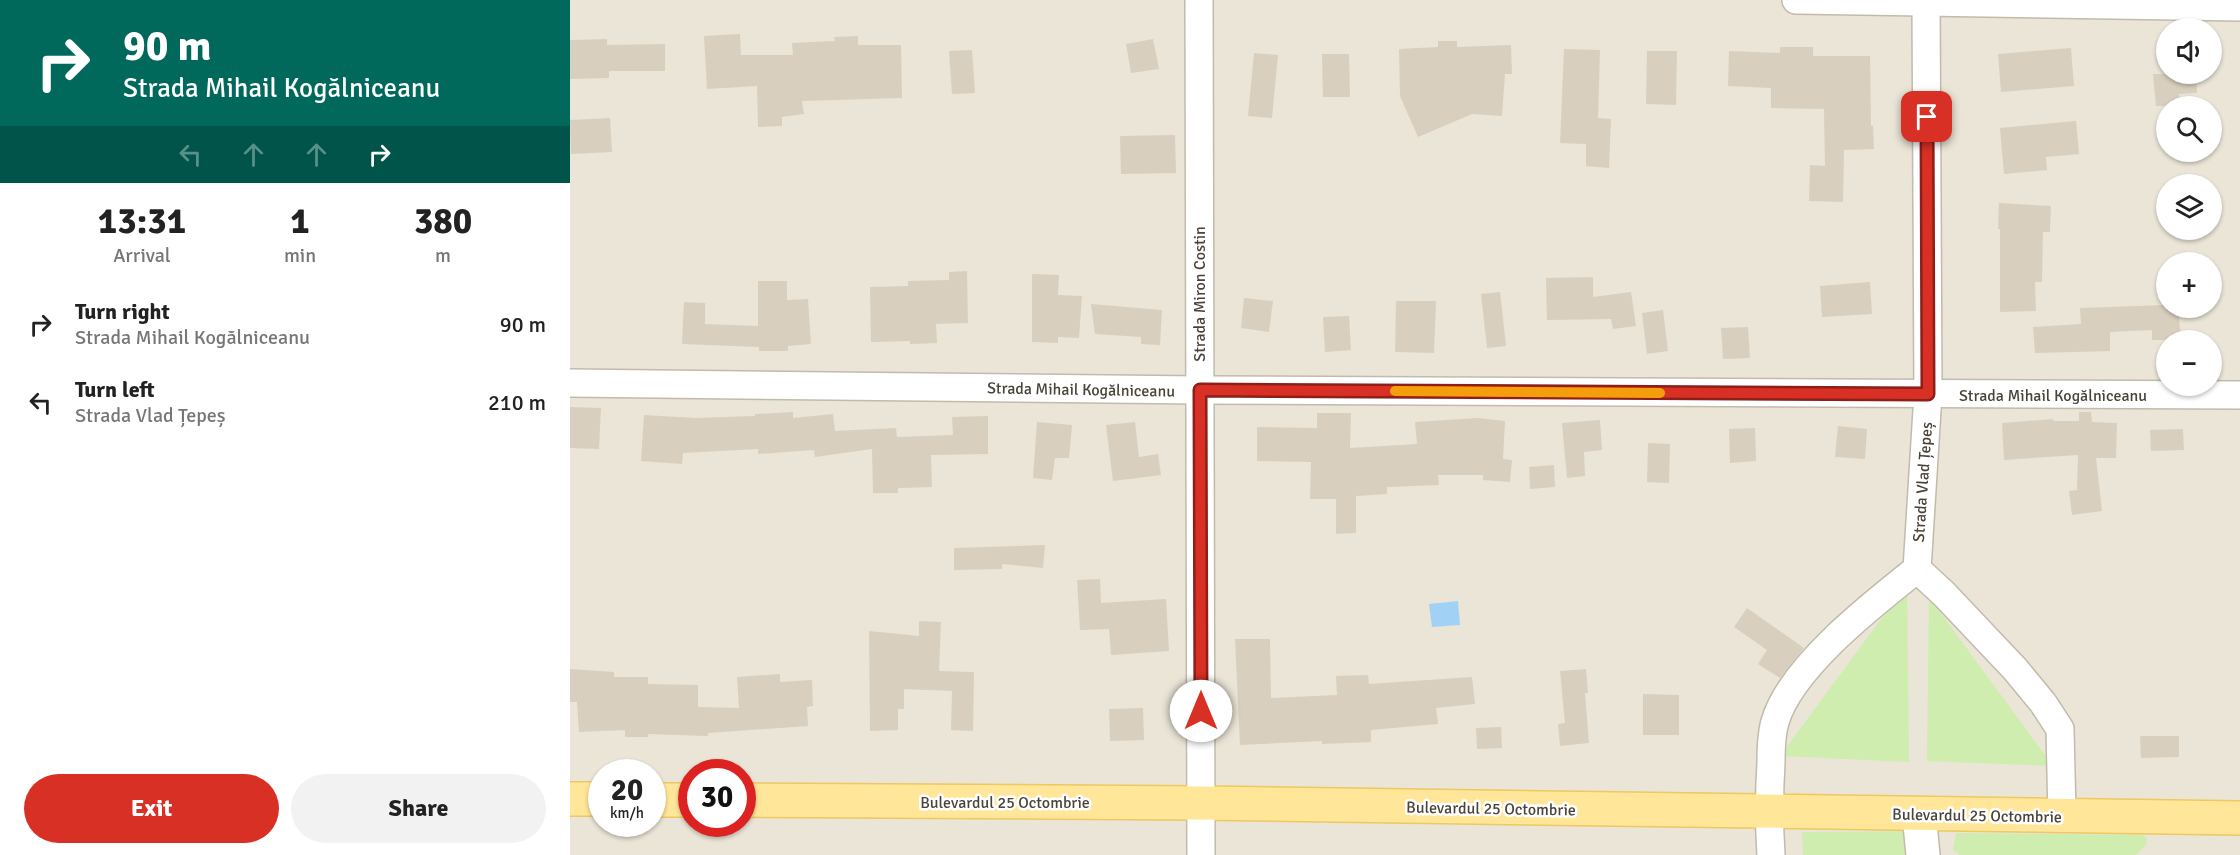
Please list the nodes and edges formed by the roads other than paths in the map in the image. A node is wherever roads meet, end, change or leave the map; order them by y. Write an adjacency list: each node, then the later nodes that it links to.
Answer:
1 (1199, 0): 6 (street, Strada Miron Costin)
2 (1796, 0): 3 (street)
3 (1926, 1): 4 (street); 7 (street, Strada Vlad Țepeș)
4 (2240, 7)
5 (570, 383): 6 (street, Strada Mihail Kogălniceanu)
6 (1200, 390): 7 (street, Strada Mihail Kogălniceanu); 13 (street, Strada Miron Costin)
7 (1928, 394): 8 (street, Strada Mihail Kogălniceanu); 9 (street, Strada Vlad Țepeș)
8 (2240, 395)
9 (1917, 569): 14 (street); 16 (street)
10 (570, 799): 11 (main road)
11 (588, 799)
12 (756, 800): 13 (main road, Bulevardul 25 Octombrie)
13 (1202, 803): 14 (main road, Bulevardul 25 Octombrie); 18 (street, Strada Miron Costin)
14 (1768, 813): 15 (main road, Bulevardul 25 Octombrie); 19 (street)
15 (1919, 814): 16 (main road, Bulevardul 25 Octombrie); 20 (street)
16 (2062, 816): 17 (main road, Bulevardul 25 Octombrie)
17 (2240, 818)
18 (1201, 855)
19 (1771, 855)
20 (1923, 855)

